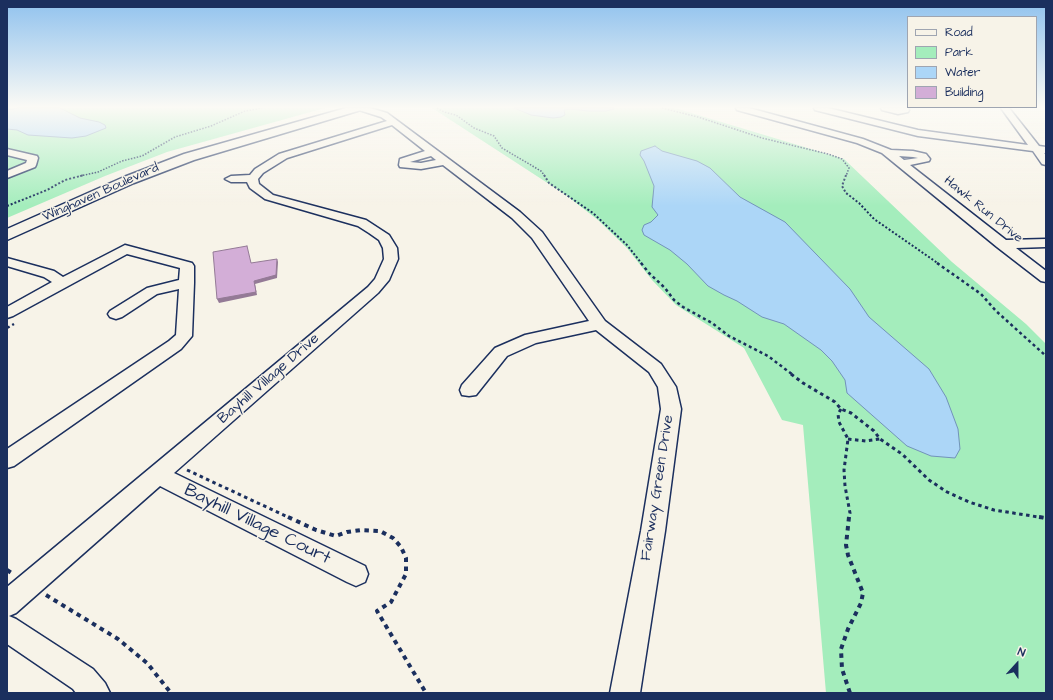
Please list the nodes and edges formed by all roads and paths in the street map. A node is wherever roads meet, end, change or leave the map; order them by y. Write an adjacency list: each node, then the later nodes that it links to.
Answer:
1 (168, 141): 20 (path)
2 (221, 141): 21 (main road, Winghaven Boulevard)
3 (244, 141): 22 (main road, Winghaven Boulevard)
4 (321, 141): 18 (street)
5 (418, 141): 32 (street, Fairway Green Drive)
6 (497, 141): 35 (path)
7 (773, 141): 33 (path)
8 (859, 141): 14 (street, Hawk Run Drive)
9 (976, 141): 11 (street)
10 (1030, 141): 11 (street)
11 (1035, 148): 12 (street); 16 (street)
12 (1046, 150)
13 (7, 152): 17 (street)
14 (890, 153): 15 (street, Hawk Run Drive); 15 (street, Hawk Run Drive)
15 (903, 162): 24 (street, Hawk Run Drive)
16 (1046, 162)
17 (7, 175)
18 (253, 178): 19 (street); 39 (street, Bayhill Village Drive)
19 (231, 179)
20 (7, 206)
21 (7, 224)
22 (7, 235)
23 (1046, 243): 24 (street)
24 (1002, 244): 27 (street, Hawk Run Drive)
25 (7, 262): 28 (street)
26 (7, 274): 28 (street)
27 (1046, 278)
28 (62, 282): 29 (street); 30 (street)
29 (187, 283): 31 (street); 38 (street)
30 (7, 313)
31 (116, 314)
32 (599, 324): 34 (street); 48 (street, Fairway Green Drive)
33 (1046, 356)
34 (469, 390)
35 (841, 409): 36 (path); 37 (path)
36 (848, 439): 37 (path); 49 (path)
37 (880, 439): 40 (path)
38 (7, 460)
39 (157, 475): 42 (street, Bayhill Village Court); 43 (street, Bayhill Village Drive)
40 (1046, 518)
41 (7, 570): 43 (path)
42 (356, 574)
43 (29, 585): 44 (street, Bayhill Village Drive); 47 (path)
44 (7, 604)
45 (7, 628): 46 (street)
46 (95, 693)
47 (171, 693)
48 (625, 693)
49 (850, 693)

